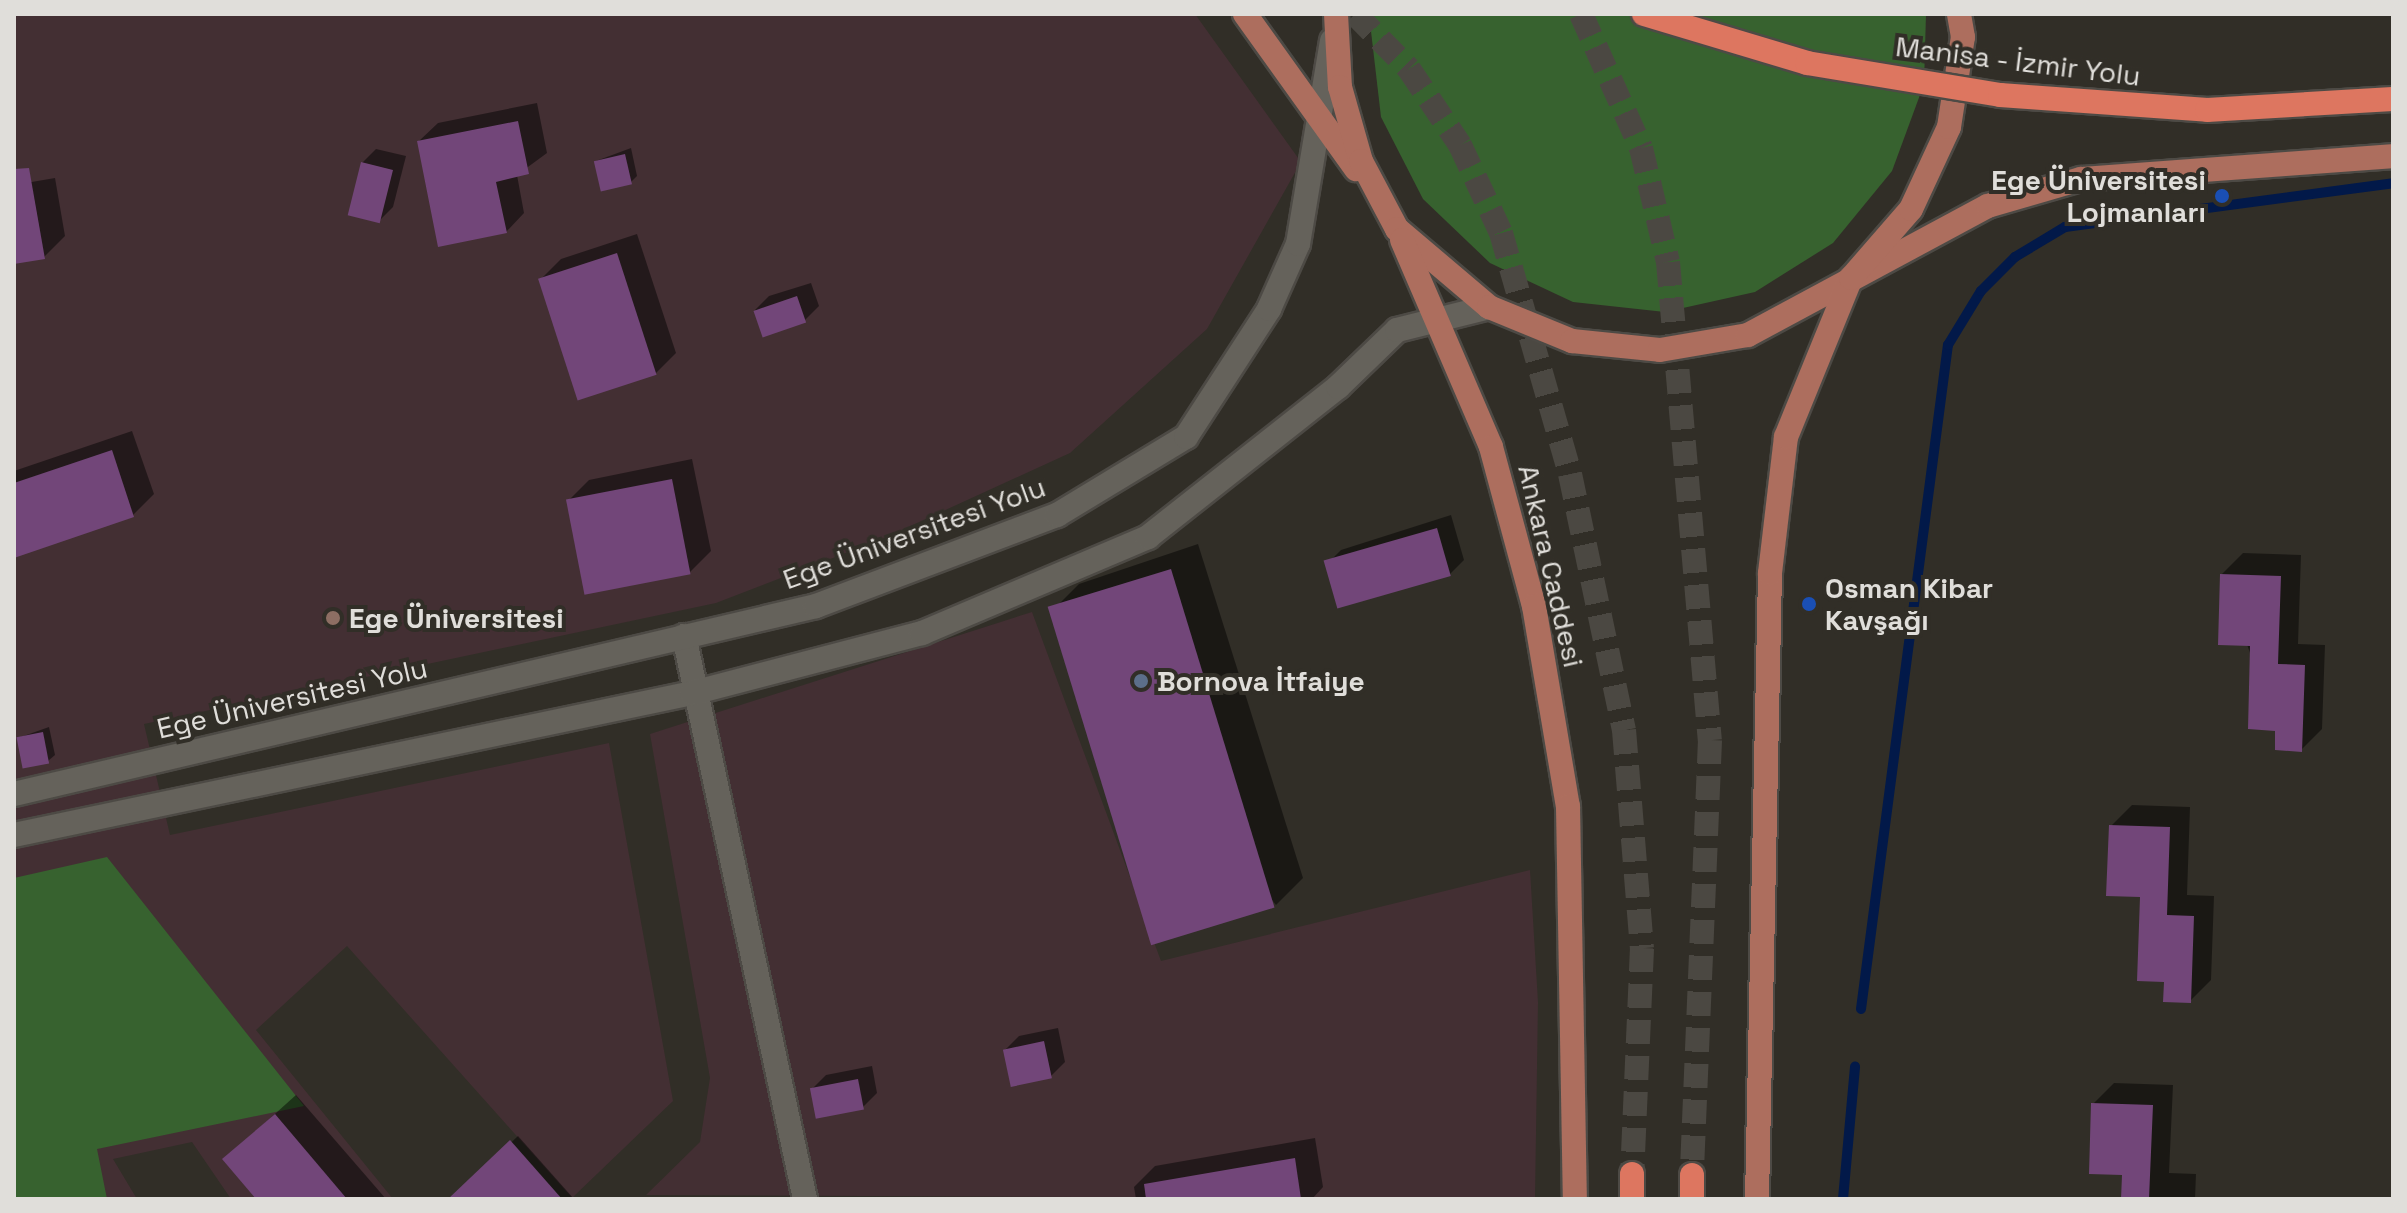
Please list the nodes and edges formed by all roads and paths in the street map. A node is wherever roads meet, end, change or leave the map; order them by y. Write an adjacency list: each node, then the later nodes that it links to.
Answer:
1 (1245, 14): 6 (main road, Ankara Caddesi)
2 (1336, 14): 6 (street, Ege Üniversitesi Yolu); 8 (main road)
3 (1644, 14): 5 (highway, Manisa - İzmir Yolu, bridge)
4 (1959, 14): 9 (main road)
5 (2393, 99)
6 (1321, 117): 8 (main road, Ankara Caddesi); 12 (street, Ege Üniversitesi Yolu)
7 (2393, 156): 9 (main road)
8 (1397, 229): 10 (main road); 11 (main road, Ankara Caddesi)
9 (1851, 278): 10 (main road); 20 (main road)
10 (1489, 307): 11 (street)
11 (1437, 320): 13 (street); 18 (main road, Ankara Caddesi)
12 (684, 636): 13 (street); 14 (street, Ege Üniversitesi Yolu)
13 (692, 693): 15 (street); 17 (street)
14 (14, 794)
15 (14, 835)
16 (1632, 1174): 19 (highway)
17 (805, 1199)
18 (1575, 1199)
19 (1632, 1199)
20 (1757, 1199)

